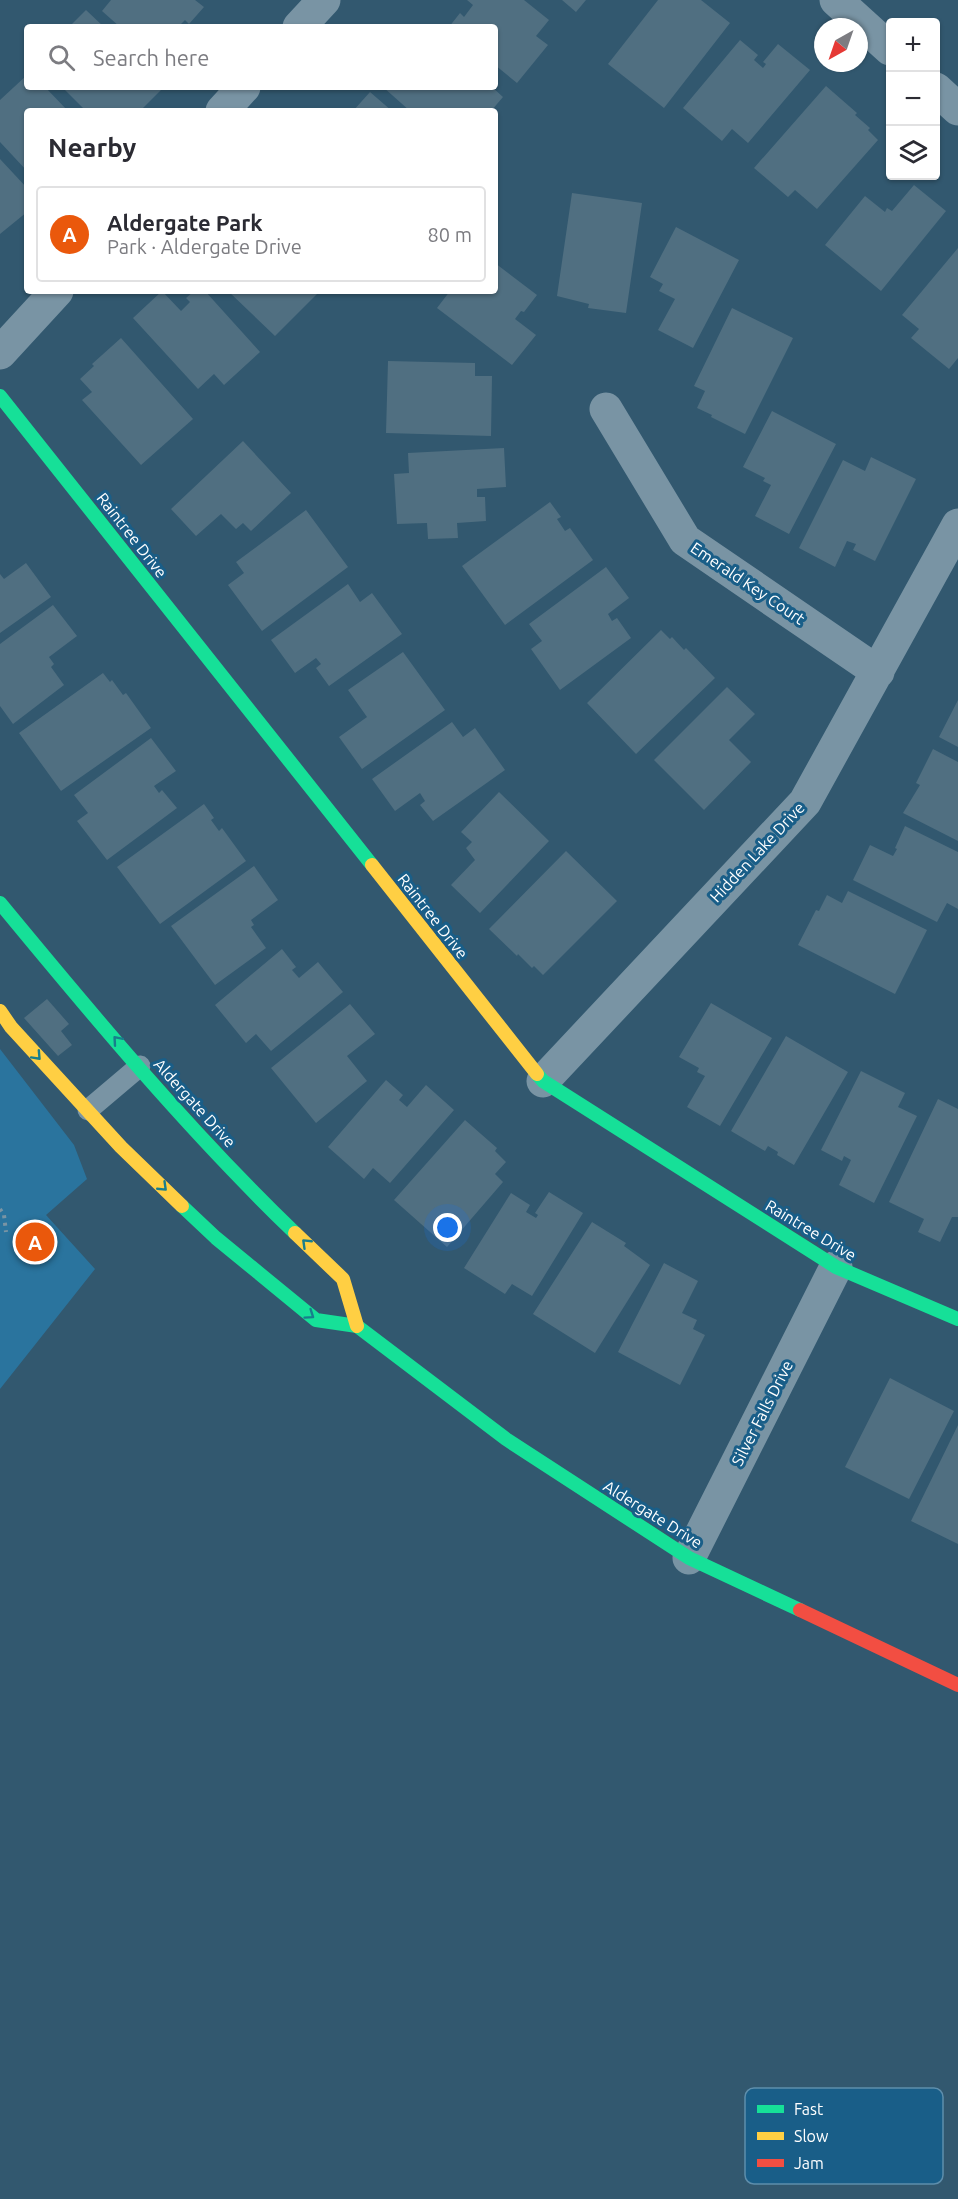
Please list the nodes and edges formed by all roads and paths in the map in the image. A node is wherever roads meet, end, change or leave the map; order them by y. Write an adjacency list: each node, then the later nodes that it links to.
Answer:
1 (324, 0): 3 (street)
2 (836, 0): 4 (street)
3 (302, 24)
4 (886, 45)
5 (241, 90): 7 (street)
6 (940, 93): 8 (street)
7 (225, 108)
8 (958, 109)
9 (54, 294): 10 (street)
10 (0, 353)
11 (0, 396): 18 (street, Raintree Drive)
12 (606, 409): 14 (street, Emerald Key Court)
13 (958, 525): 14 (street, Hidden Lake Drive)
14 (878, 672): 18 (street, Hidden Lake Drive)
15 (0, 903): 17 (street, Aldergate Drive, one-way to 15)
16 (0, 1011): 19 (street, Aldergate Drive, one-way to 19)
17 (140, 1066): 19 (lane); 24 (street, Aldergate Drive, one-way to 17)
18 (543, 1080): 22 (street, Raintree Drive)
19 (88, 1110): 24 (street, Aldergate Drive, one-way to 24)
20 (0, 1209): 21 (path)
21 (6, 1232)
22 (836, 1267): 23 (street, Raintree Drive); 25 (street, Silver Falls Drive)
23 (958, 1319)
24 (357, 1326): 25 (street, Aldergate Drive)
25 (689, 1558): 26 (street, Aldergate Drive)
26 (958, 1685)

